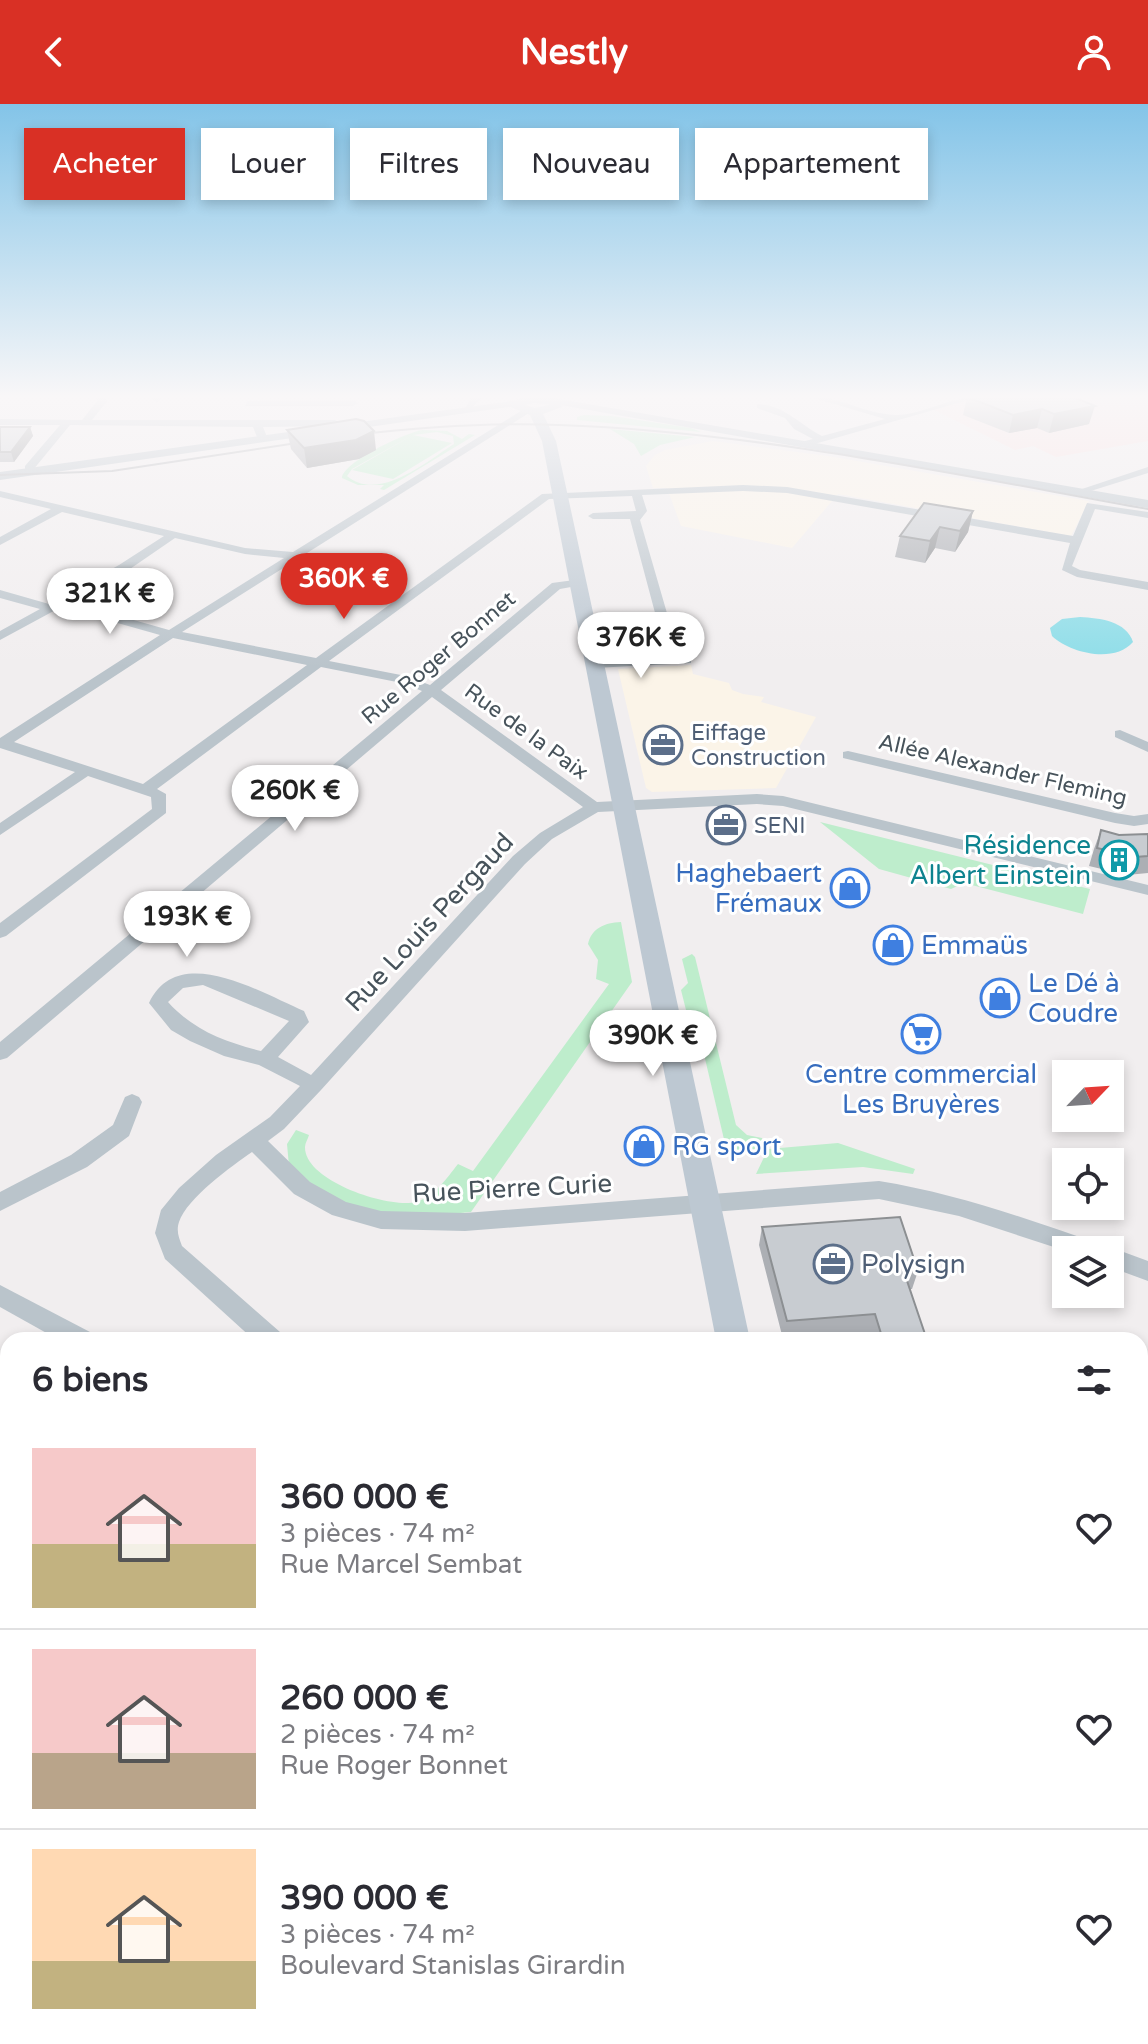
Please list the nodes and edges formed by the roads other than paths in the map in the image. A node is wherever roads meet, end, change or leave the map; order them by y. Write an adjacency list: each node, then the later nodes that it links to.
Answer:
1 (407, 486): 17 (street)
2 (558, 486): 8 (main road)
3 (1041, 486): 6 (street)
4 (1099, 486): 6 (street)
5 (639, 492): 8 (street); 11 (street); 15 (street)
6 (1078, 492): 9 (street)
7 (0, 494): 10 (street)
8 (560, 495): 18 (main road); 26 (street)
9 (1148, 504)
10 (63, 507): 14 (street); 16 (street)
11 (639, 515): 13 (street); 22 (street)
12 (1148, 515): 15 (street)
13 (593, 516)
14 (174, 534): 17 (street); 21 (street)
15 (1075, 540): 19 (street)
16 (0, 542)
17 (295, 556): 23 (street)
18 (578, 582): 22 (main road); 28 (street, Rue Roger Bonnet)
19 (1148, 586)
20 (0, 594): 21 (street, Rue de la Paix)
21 (55, 606): 23 (street, Rue de la Paix); 24 (street)
22 (587, 631): 27 (main road)
23 (171, 634): 26 (street, Rue de la Paix); 30 (street)
24 (0, 636)
25 (686, 660): 27 (street)
26 (318, 663): 28 (street, Rue de la Paix); 34 (street)
27 (594, 664): 35 (main road)
28 (433, 691): 36 (street, Rue de la Paix); 41 (street, Rue Roger Bonnet)
29 (1120, 734): 31 (street)
30 (1, 743): 33 (street)
31 (1148, 748)
32 (848, 755): 37 (street, Allée Alexander Fleming)
33 (87, 770): 34 (street); 38 (street)
34 (145, 790): 40 (street)
35 (624, 806): 36 (street, Rue de la Paix); 39 (street, Rue de la Paix); 47 (main road)
36 (594, 807): 43 (street, Rue Louis Pergaud)
37 (1148, 819)
38 (0, 830)
39 (1148, 890)
40 (0, 932)
41 (0, 1053)
42 (265, 1059): 42 (street); 43 (street)
43 (314, 1085): 45 (street, Rue Louis Pergaud)
44 (132, 1102): 46 (street)
45 (254, 1140): 47 (street, Rue Pierre Curie); 53 (street, Rue Louis Pergaud)
46 (0, 1202)
47 (705, 1202): 48 (street, Rue Pierre Curie); 54 (main road)
48 (1052, 1237)
49 (1124, 1262): 50 (street)
50 (1148, 1271)
51 (0, 1295): 52 (street)
52 (67, 1332)
53 (262, 1332)
54 (731, 1332)

